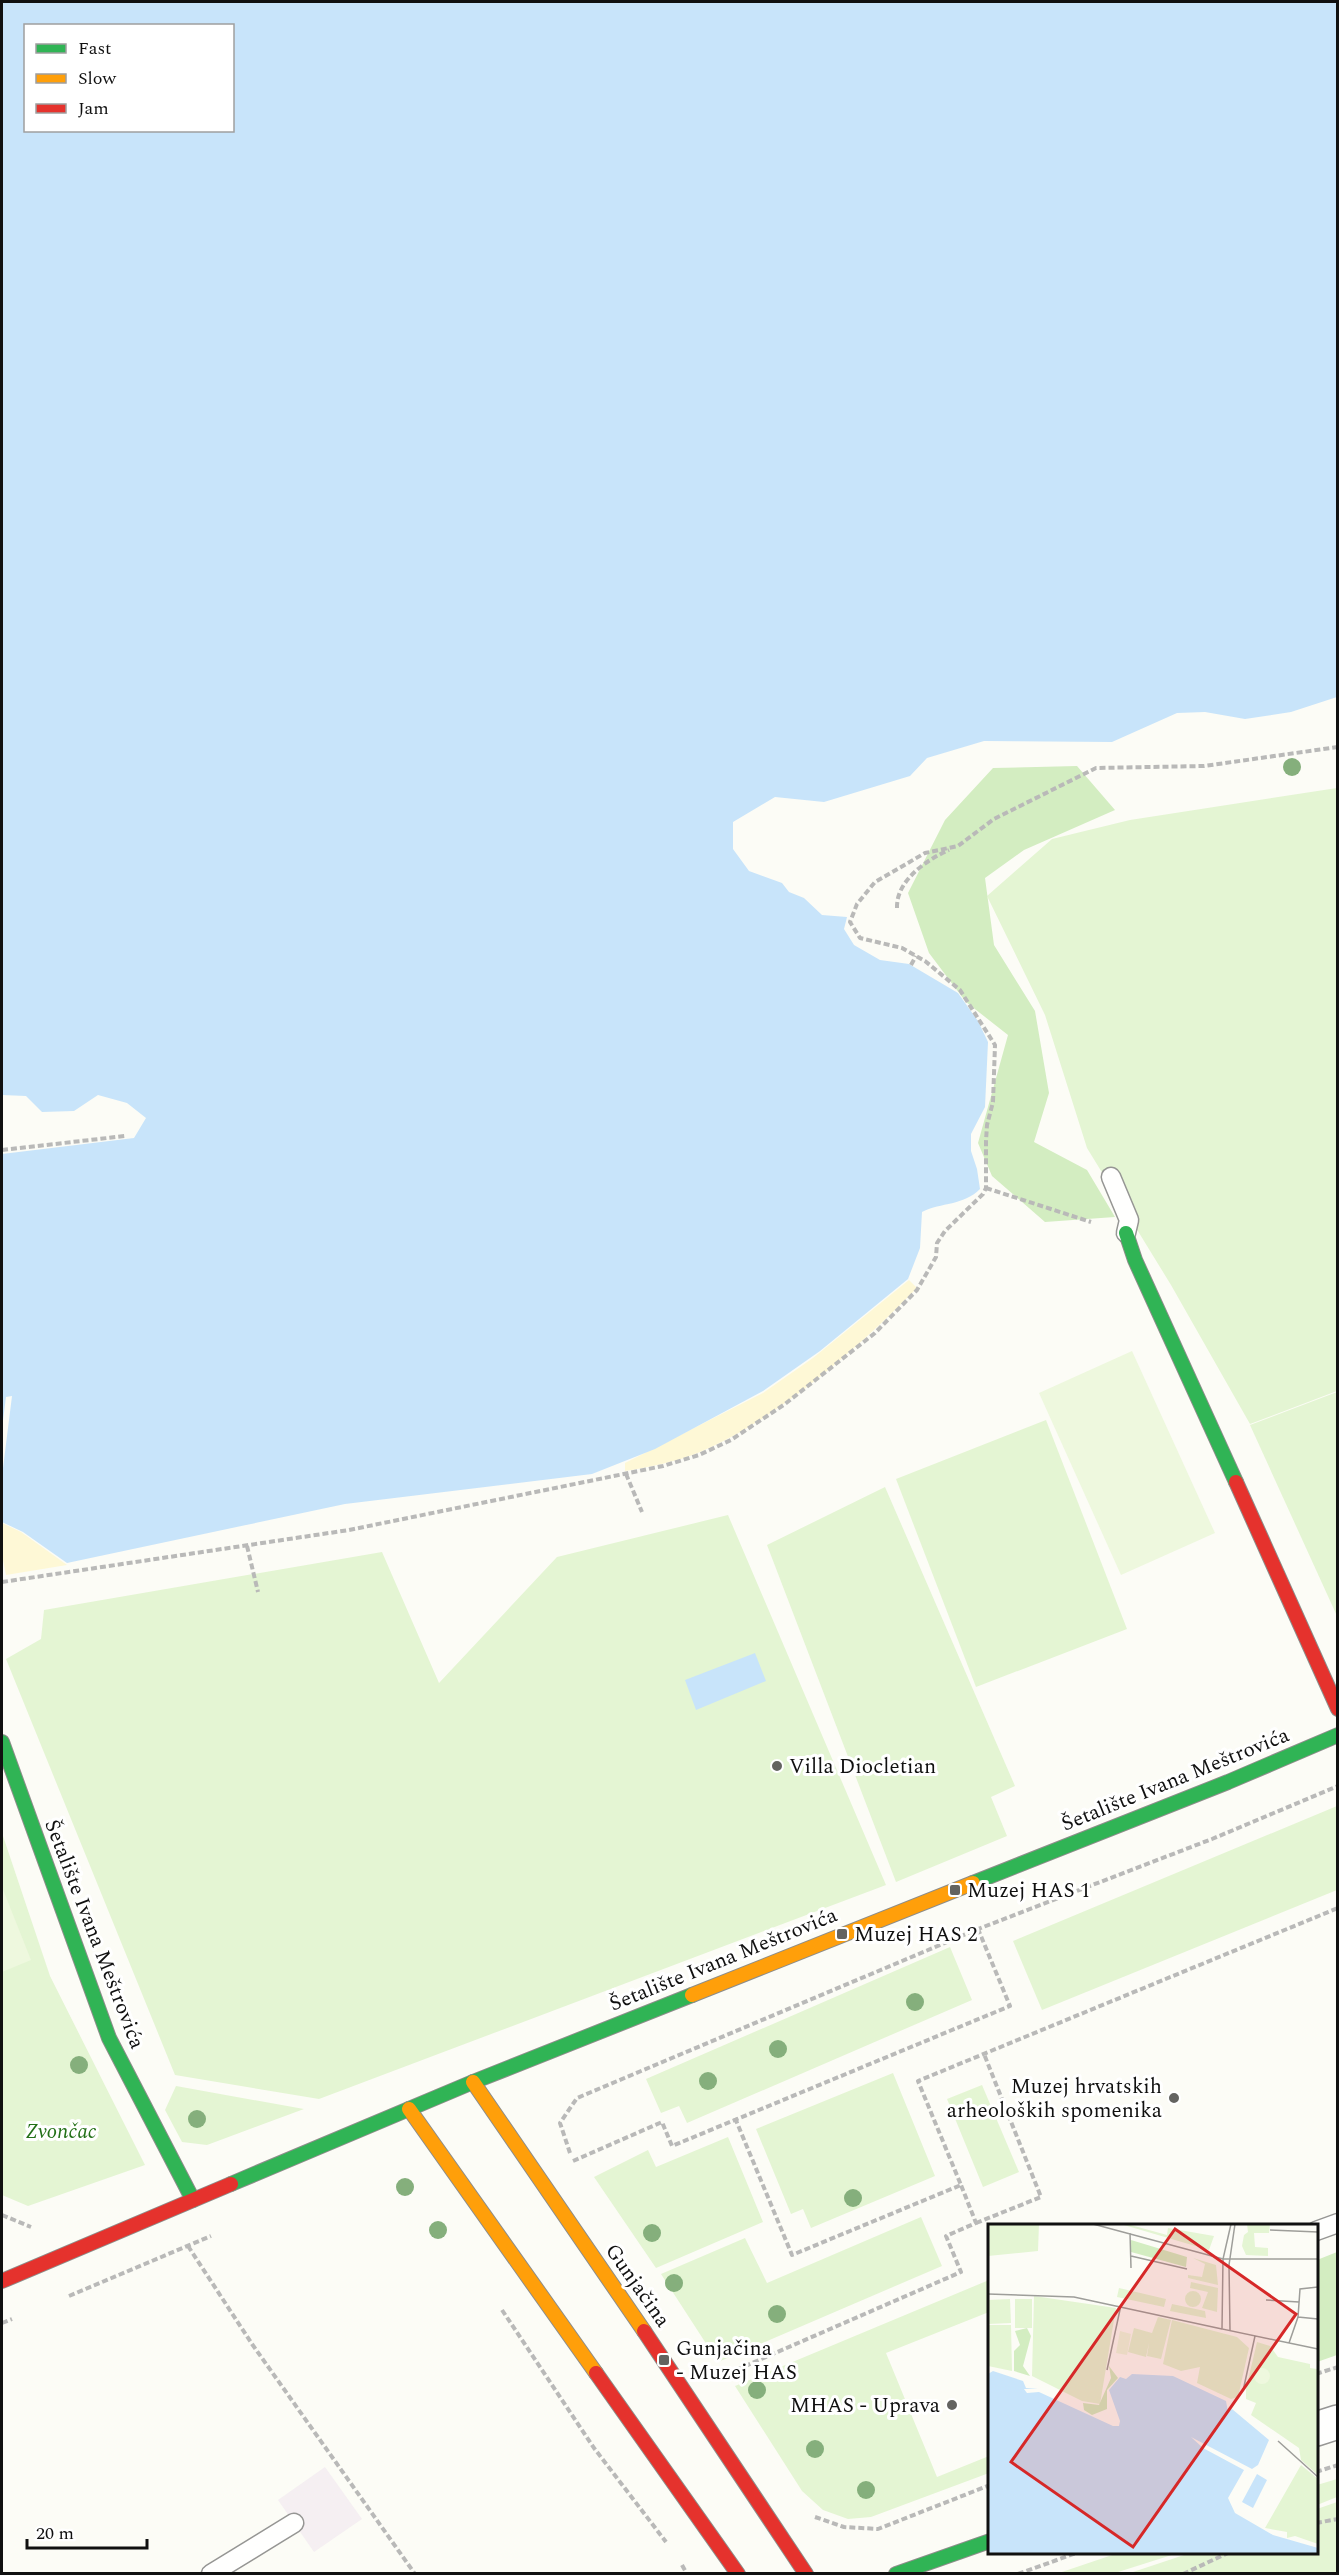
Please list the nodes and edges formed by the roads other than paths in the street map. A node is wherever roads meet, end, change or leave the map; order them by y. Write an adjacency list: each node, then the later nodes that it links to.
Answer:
1 (1111, 1177): 2 (lane)
2 (1126, 1233): 3 (street)
3 (1338, 1708)
4 (1338, 1735): 6 (street, Šetalište Ivana Meštrovića)
5 (2, 1742): 8 (street, Šetalište Ivana Meštrovića)
6 (473, 2082): 7 (street, Šetalište Ivana Meštrovića); 18 (street, Gunjačina)
7 (409, 2109): 8 (street, Šetalište Ivana Meštrovića); 17 (street)
8 (193, 2200): 11 (street, Šetalište Ivana Meštrovića)
9 (1338, 2223): 10 (lane)
10 (1318, 2231)
11 (2, 2281)
12 (1338, 2422): 13 (street)
13 (1318, 2429)
14 (294, 2523): 16 (lane)
15 (988, 2542): 19 (street)
16 (211, 2574)
17 (738, 2574)
18 (806, 2574)
19 (896, 2574)

